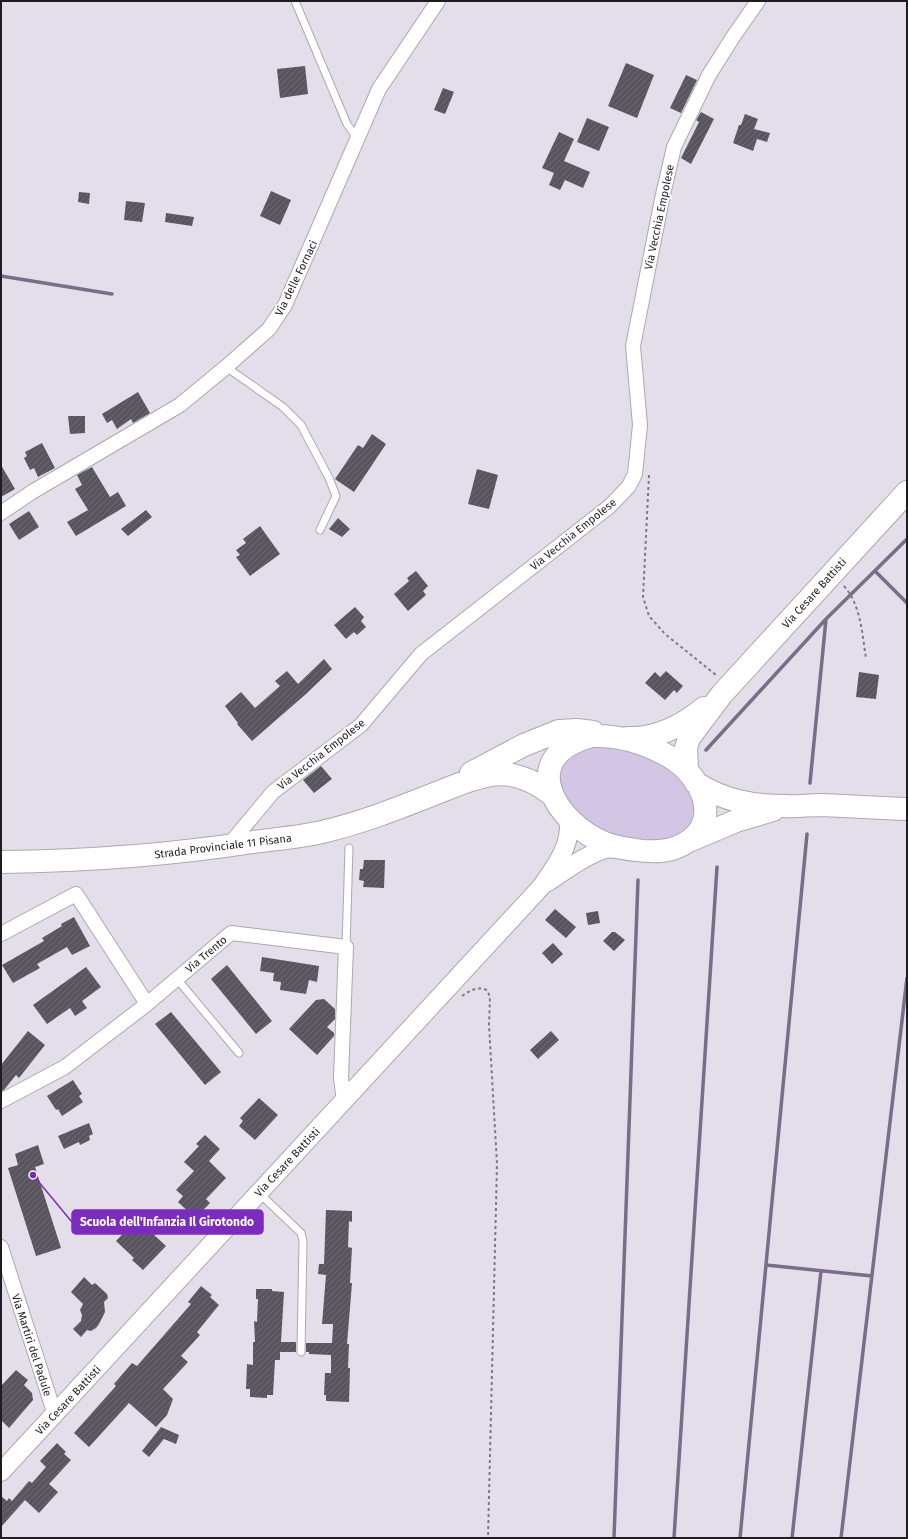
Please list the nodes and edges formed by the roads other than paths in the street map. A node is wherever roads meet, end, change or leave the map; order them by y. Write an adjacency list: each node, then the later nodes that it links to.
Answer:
1 (295, 1): 4 (lane)
2 (438, 1): 4 (street, Via delle Fornaci)
3 (758, 2): 18 (street, Via Vecchia Empolese)
4 (357, 138): 5 (street, Via delle Fornaci)
5 (226, 367): 7 (street, Via delle Fornaci); 8 (lane)
6 (907, 492): 9 (main road, Via Cesare Battisti)
7 (1, 513)
8 (320, 530)
9 (726, 690): 10 (main road, Via Cesare Battisti); 11 (main road, Via Cesare Battisti)
10 (618, 737): 11 (main road, Via Cesare Battisti); 12 (main road, Strada Provinciale 11 Pisana); 13 (main road, Via Cesare Battisti)
11 (691, 777): 14 (main road); 17 (main road, Via Cesare Battisti)
12 (437, 792): 13 (main road, Strada Provinciale 11 Pisana); 18 (main road, Strada Provinciale 11 Pisana)
13 (551, 794): 16 (main road, Via Cesare Battisti)
14 (786, 806): 15 (main road); 17 (main road)
15 (907, 809)
16 (565, 815): 20 (main road, Via Cesare Battisti); 22 (street, Via Cesare Battisti)
17 (690, 840): 20 (main road, Via Cesare Battisti)
18 (228, 846): 21 (main road, Strada Provinciale 11 Pisana)
19 (349, 848): 24 (lane)
20 (631, 849): 22 (street, Via Cesare Battisti)
21 (1, 862)
22 (540, 887): 28 (street, Via Cesare Battisti)
23 (1, 934): 26 (street)
24 (346, 947): 25 (street, Via Trento); 28 (street)
25 (177, 979): 26 (street, Via Trento); 27 (lane)
26 (147, 1004): 29 (street, Via Trento)
27 (239, 1052)
28 (344, 1100): 30 (street, Via Cesare Battisti)
29 (1, 1101)
30 (259, 1192): 33 (lane); 34 (street, Via Cesare Battisti)
31 (1, 1247): 32 (street, Via Martiri del Padule)
32 (5, 1278): 34 (street, Via Martiri del Padule)
33 (301, 1352)
34 (55, 1415): 35 (street, Via Cesare Battisti)
35 (1, 1472)

